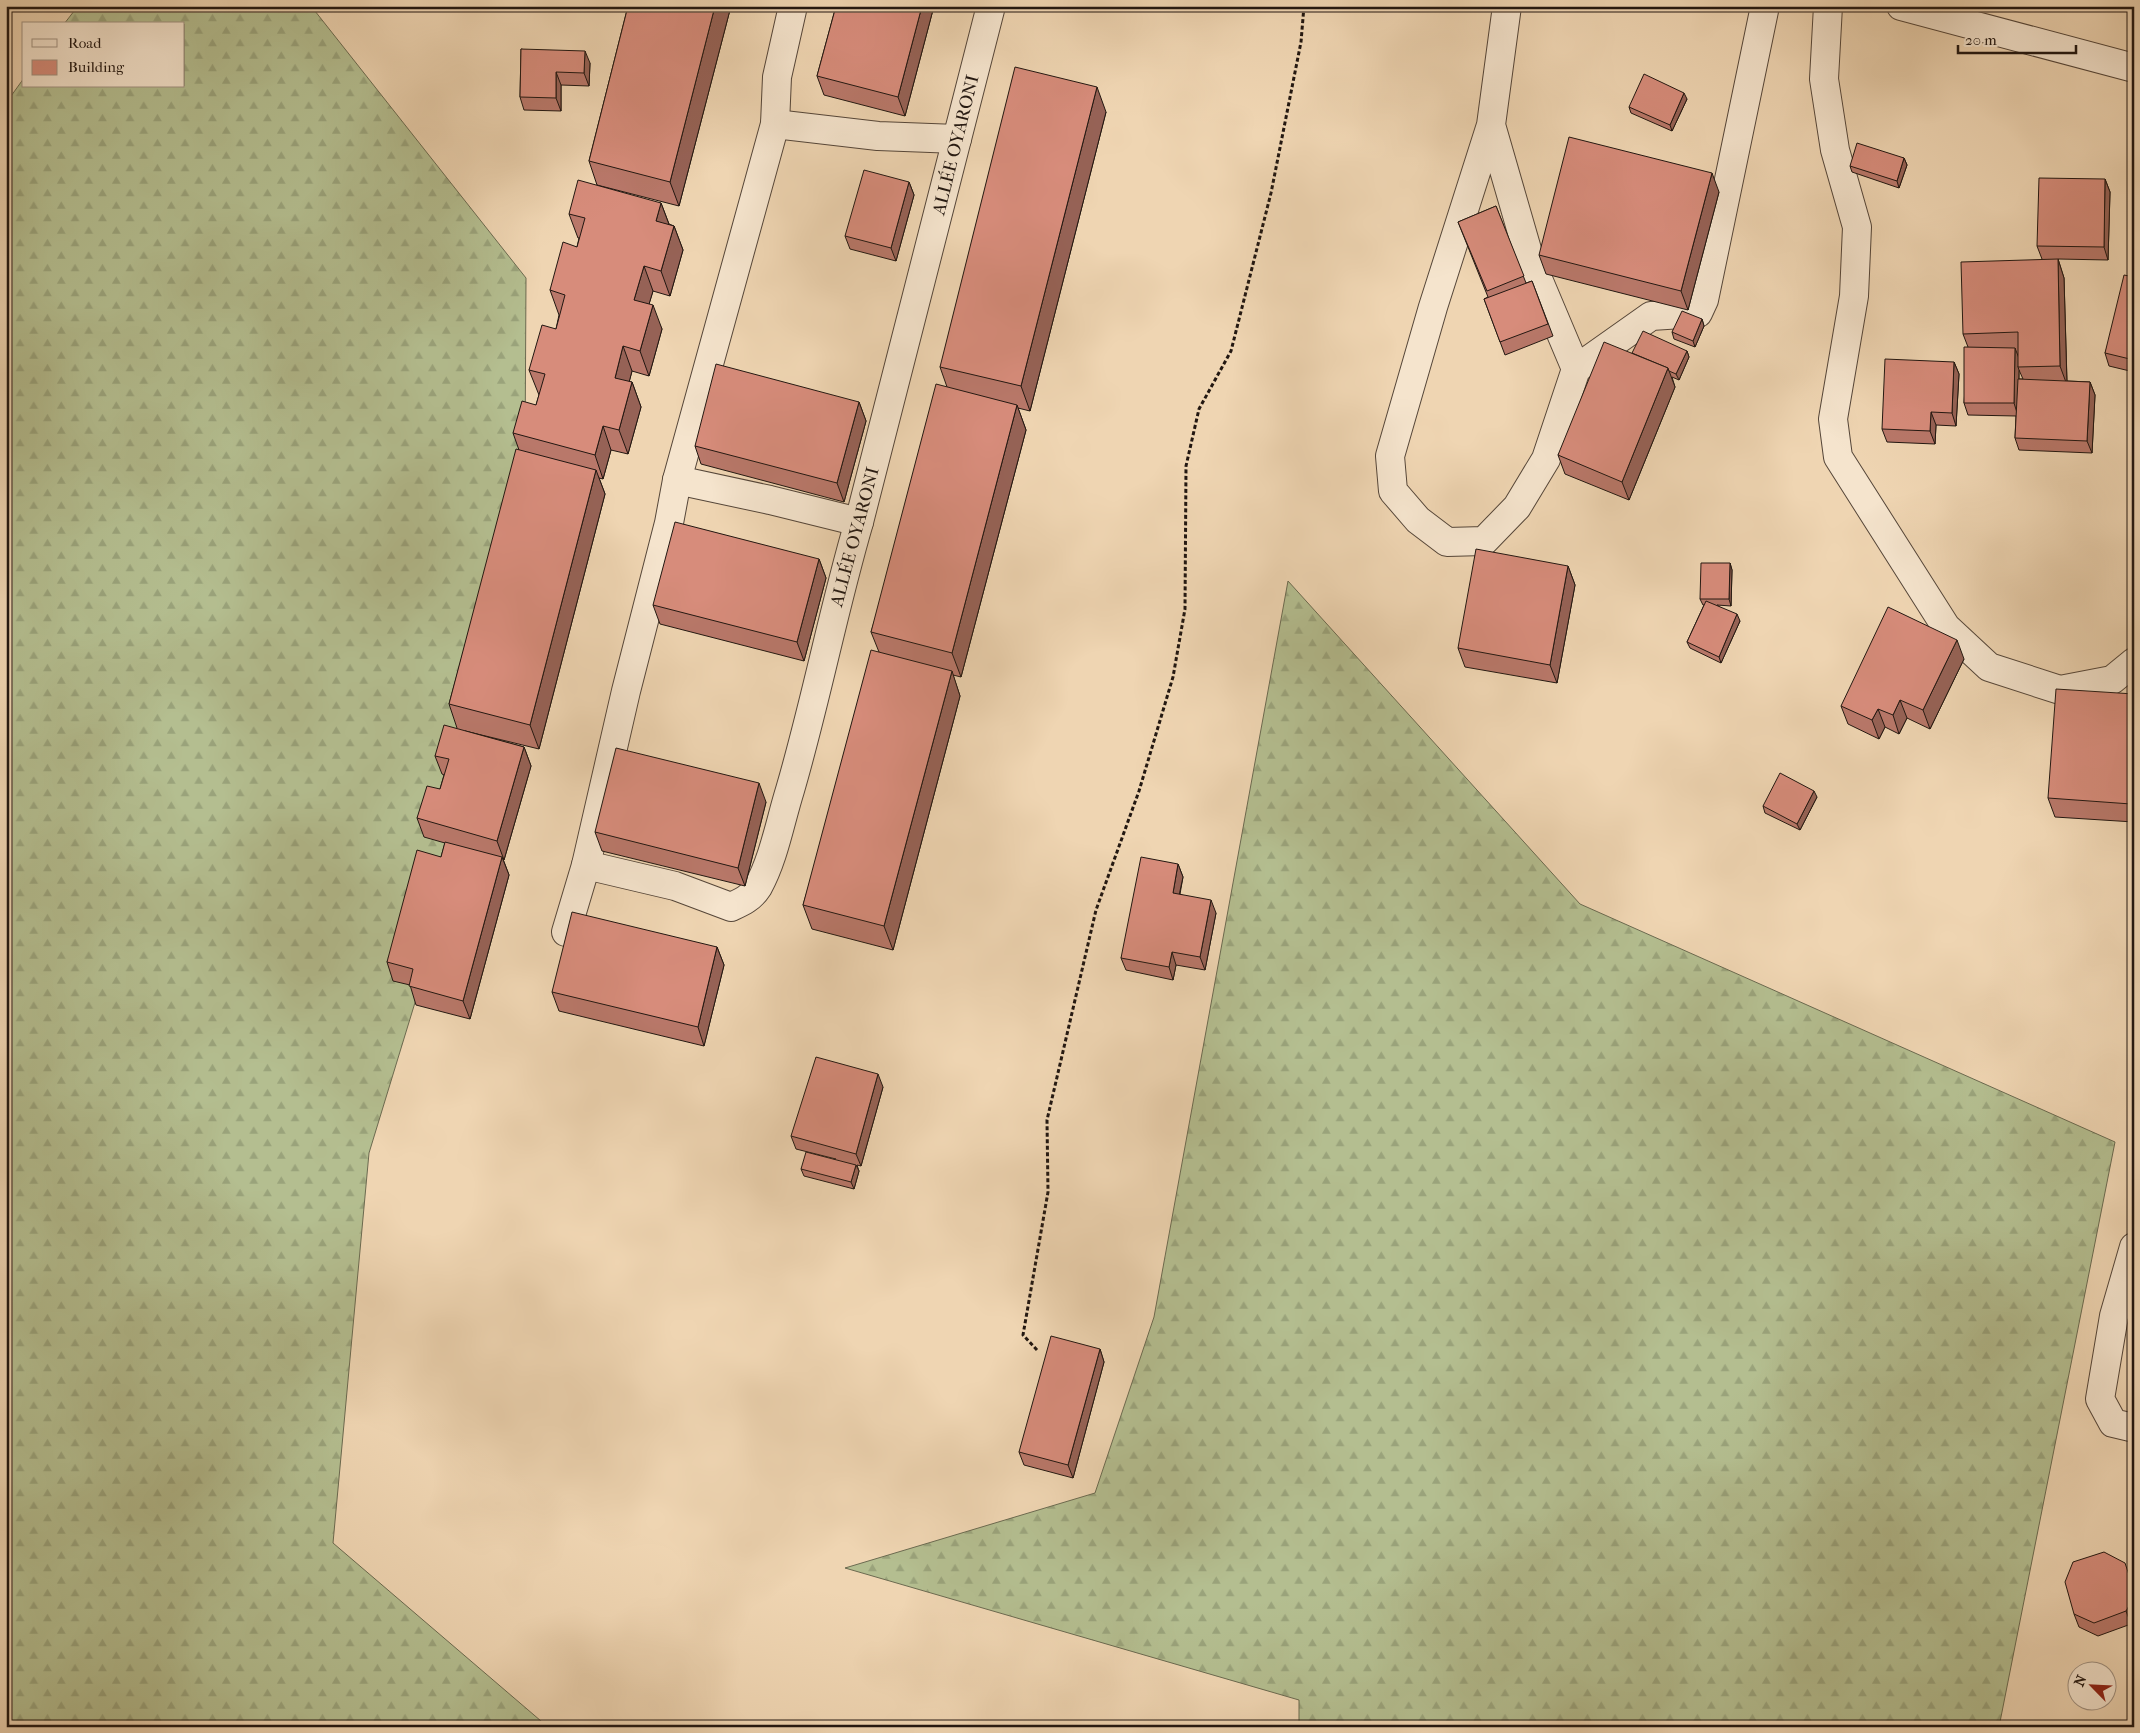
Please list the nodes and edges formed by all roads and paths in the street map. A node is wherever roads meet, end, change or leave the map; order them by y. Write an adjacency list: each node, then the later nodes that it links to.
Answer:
1 (793, 6): 9 (street)
2 (991, 6): 11 (street, ALLÉE OYARONI)
3 (1304, 6): 19 (path)
4 (1507, 6): 10 (street)
5 (1765, 6): 12 (street)
6 (1828, 6): 15 (street)
7 (1901, 6): 8 (street)
8 (2131, 59)
9 (775, 124): 11 (street); 13 (street)
10 (1491, 125): 12 (street); 12 (street)
11 (957, 139): 14 (street, ALLÉE OYARONI)
12 (1576, 369)
13 (677, 480): 14 (street); 16 (street)
14 (859, 522): 16 (street, ALLÉE OYARONI)
15 (2134, 662)
16 (586, 866): 17 (street)
17 (566, 932)
18 (2134, 1247): 20 (street)
19 (1037, 1350)
20 (2134, 1428)

